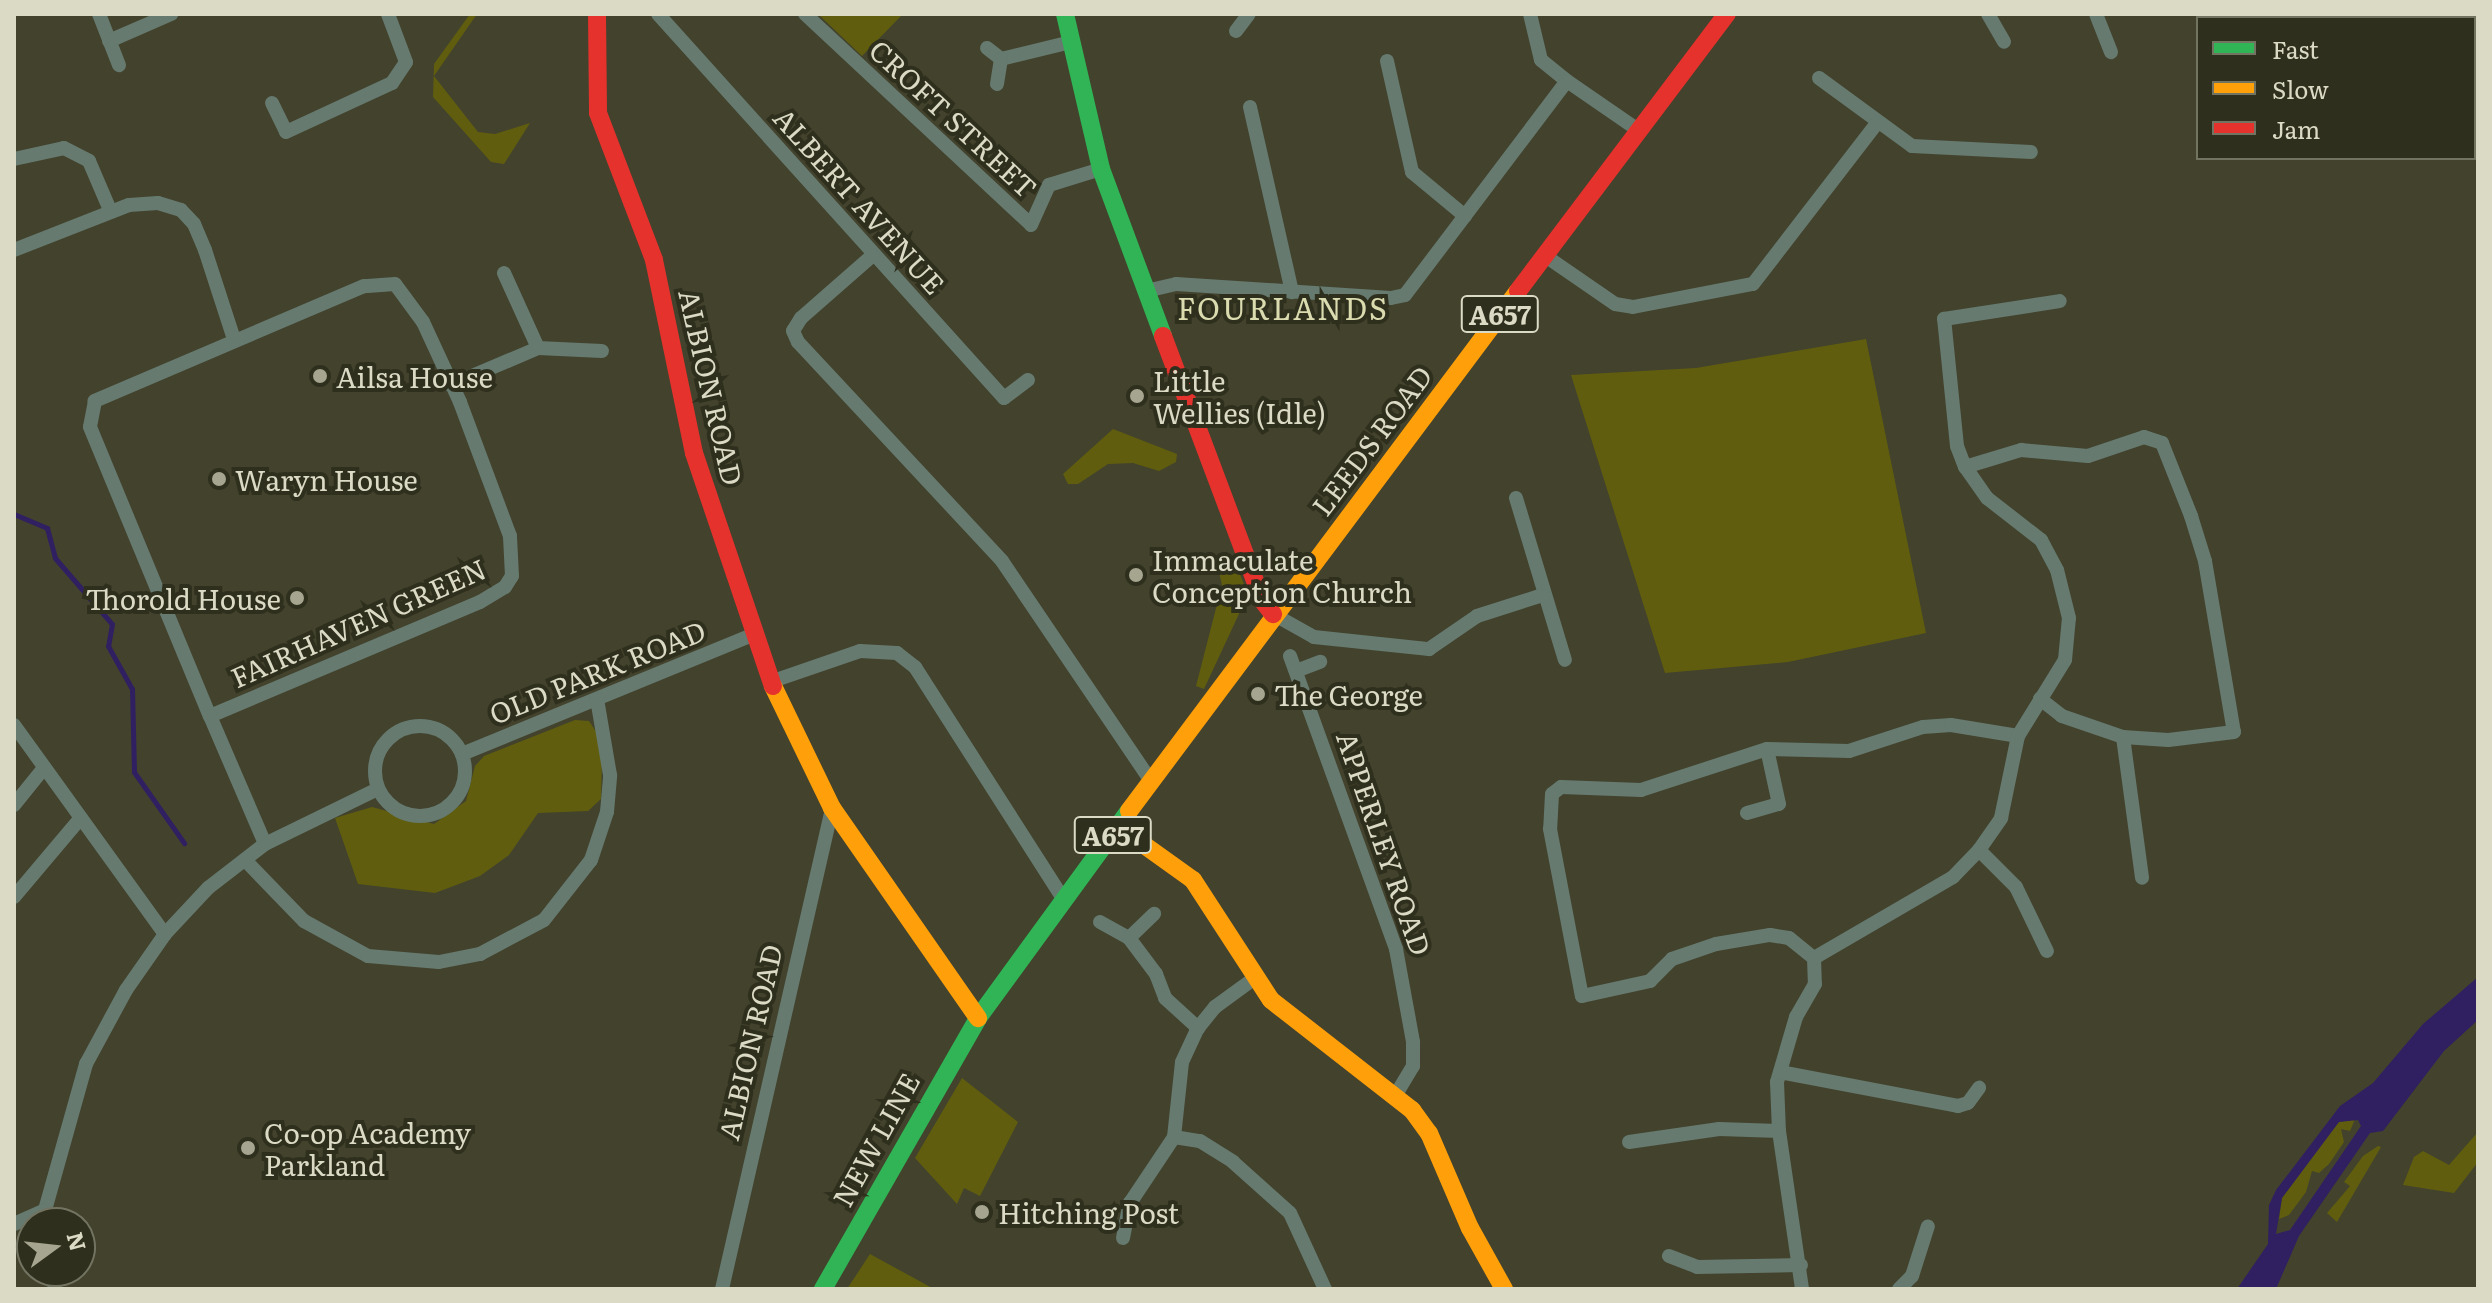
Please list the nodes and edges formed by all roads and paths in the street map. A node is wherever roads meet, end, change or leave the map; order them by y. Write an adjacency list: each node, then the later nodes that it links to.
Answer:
1 (99, 14): 14 (street)
2 (171, 14): 14 (street)
3 (388, 14): 25 (street)
4 (597, 14): 50 (street, ALBION ROAD)
5 (658, 14): 35 (street, ALBERT AVENUE)
6 (805, 14): 31 (street, CROFT STREET)
7 (1249, 14): 13 (street)
8 (1530, 14): 23 (street)
9 (1727, 14): 28 (street, LEEDS ROAD / A657)
10 (1988, 14): 16 (street)
11 (2096, 14): 18 (street)
12 (1068, 15): 15 (street)
13 (1236, 31)
14 (109, 41): 21 (street)
15 (1071, 42): 19 (street); 31 (street)
16 (2004, 42)
17 (987, 48): 19 (street)
18 (2111, 52)
19 (1001, 59): 24 (street)
20 (1387, 61): 33 (street)
21 (119, 65)
22 (1819, 78): 27 (street)
23 (1567, 81): 28 (street); 33 (street)
24 (997, 84)
25 (272, 103)
26 (1250, 107): 39 (street)
27 (1877, 123): 29 (street); 36 (street)
28 (1638, 130): 36 (street, LEEDS ROAD / A657)
29 (2031, 152)
30 (14, 159): 32 (street)
31 (1101, 169): 38 (street)
32 (110, 210): 34 (street); 41 (street)
33 (1465, 216): 39 (street)
34 (14, 250)
35 (873, 255): 44 (street, ALBERT AVENUE); 65 (street)
36 (1544, 255): 49 (street, LEEDS ROAD / A657)
37 (504, 273): 42 (street)
38 (1146, 291): 39 (street); 49 (street)
39 (1292, 292)
40 (2060, 301): 46 (street)
41 (234, 339): 45 (street, FAIRHAVEN GREEN); 58 (street)
42 (538, 348): 43 (street); 45 (street)
43 (602, 351)
44 (1028, 380)
45 (451, 385): 58 (street, FAIRHAVEN GREEN)
46 (1965, 467): 57 (street); 61 (street)
47 (1516, 498): 48 (street)
48 (1543, 595): 49 (street); 52 (street)
49 (1273, 614): 65 (street, LEEDS ROAD / A657)
50 (752, 635): 55 (street, ALBION ROAD); 56 (street, OLD PARK ROAD)
51 (1290, 656): 54 (street, APPERLEY ROAD)
52 (1565, 660)
53 (1320, 662): 54 (street)
54 (1296, 671): 89 (street, APPERLEY ROAD)
55 (770, 682): 68 (street, ALBION ROAD); 77 (street)
56 (597, 699): 63 (street, OLD PARK ROAD); 74 (street)
57 (2040, 699): 60 (street); 61 (street)
58 (210, 716): 72 (street)
59 (14, 725): 64 (street)
60 (2018, 736): 62 (street); 73 (street)
61 (2123, 737): 75 (street)
62 (1767, 749): 69 (street); 83 (street)
63 (462, 754): 66 (street); 66 (street)
64 (44, 768): 67 (street); 70 (street)
65 (1151, 781): 71 (street, LEEDS ROAD / A657)
66 (378, 789): 72 (street)
67 (14, 805)
68 (832, 808): 85 (street, ALBION ROAD); 98 (street, ALBION ROAD)
69 (1747, 813)
70 (80, 819): 76 (street); 80 (street)
71 (1119, 827): 77 (street, LEEDS ROAD / A657); 84 (street)
72 (265, 844): 74 (street)
73 (1979, 850): 82 (street); 83 (street)
74 (245, 860): 80 (street)
75 (2142, 878)
76 (14, 897)
77 (1064, 900): 85 (street, LEEDS ROAD / A657)
78 (1154, 914): 81 (street)
79 (1100, 922): 81 (street)
80 (165, 934): 93 (street)
81 (1129, 938): 86 (street)
82 (2047, 951)
83 (1814, 958): 87 (street)
84 (1252, 980): 86 (street); 89 (street)
85 (978, 1018): 99 (street, NEW LINE / A657)
86 (1198, 1028): 91 (street)
87 (1780, 1072): 88 (street); 90 (street)
88 (1979, 1088)
89 (1396, 1094): 101 (street)
90 (1779, 1131): 92 (street); 97 (street)
91 (1174, 1137): 95 (street); 100 (street)
92 (1629, 1142)
93 (48, 1207)
94 (1928, 1226): 103 (street)
95 (1123, 1238)
96 (1669, 1256): 97 (street)
97 (1801, 1265): 102 (street)
98 (722, 1289)
99 (823, 1289)
100 (1325, 1289)
101 (1504, 1289)
102 (1802, 1289)
103 (1899, 1289)

